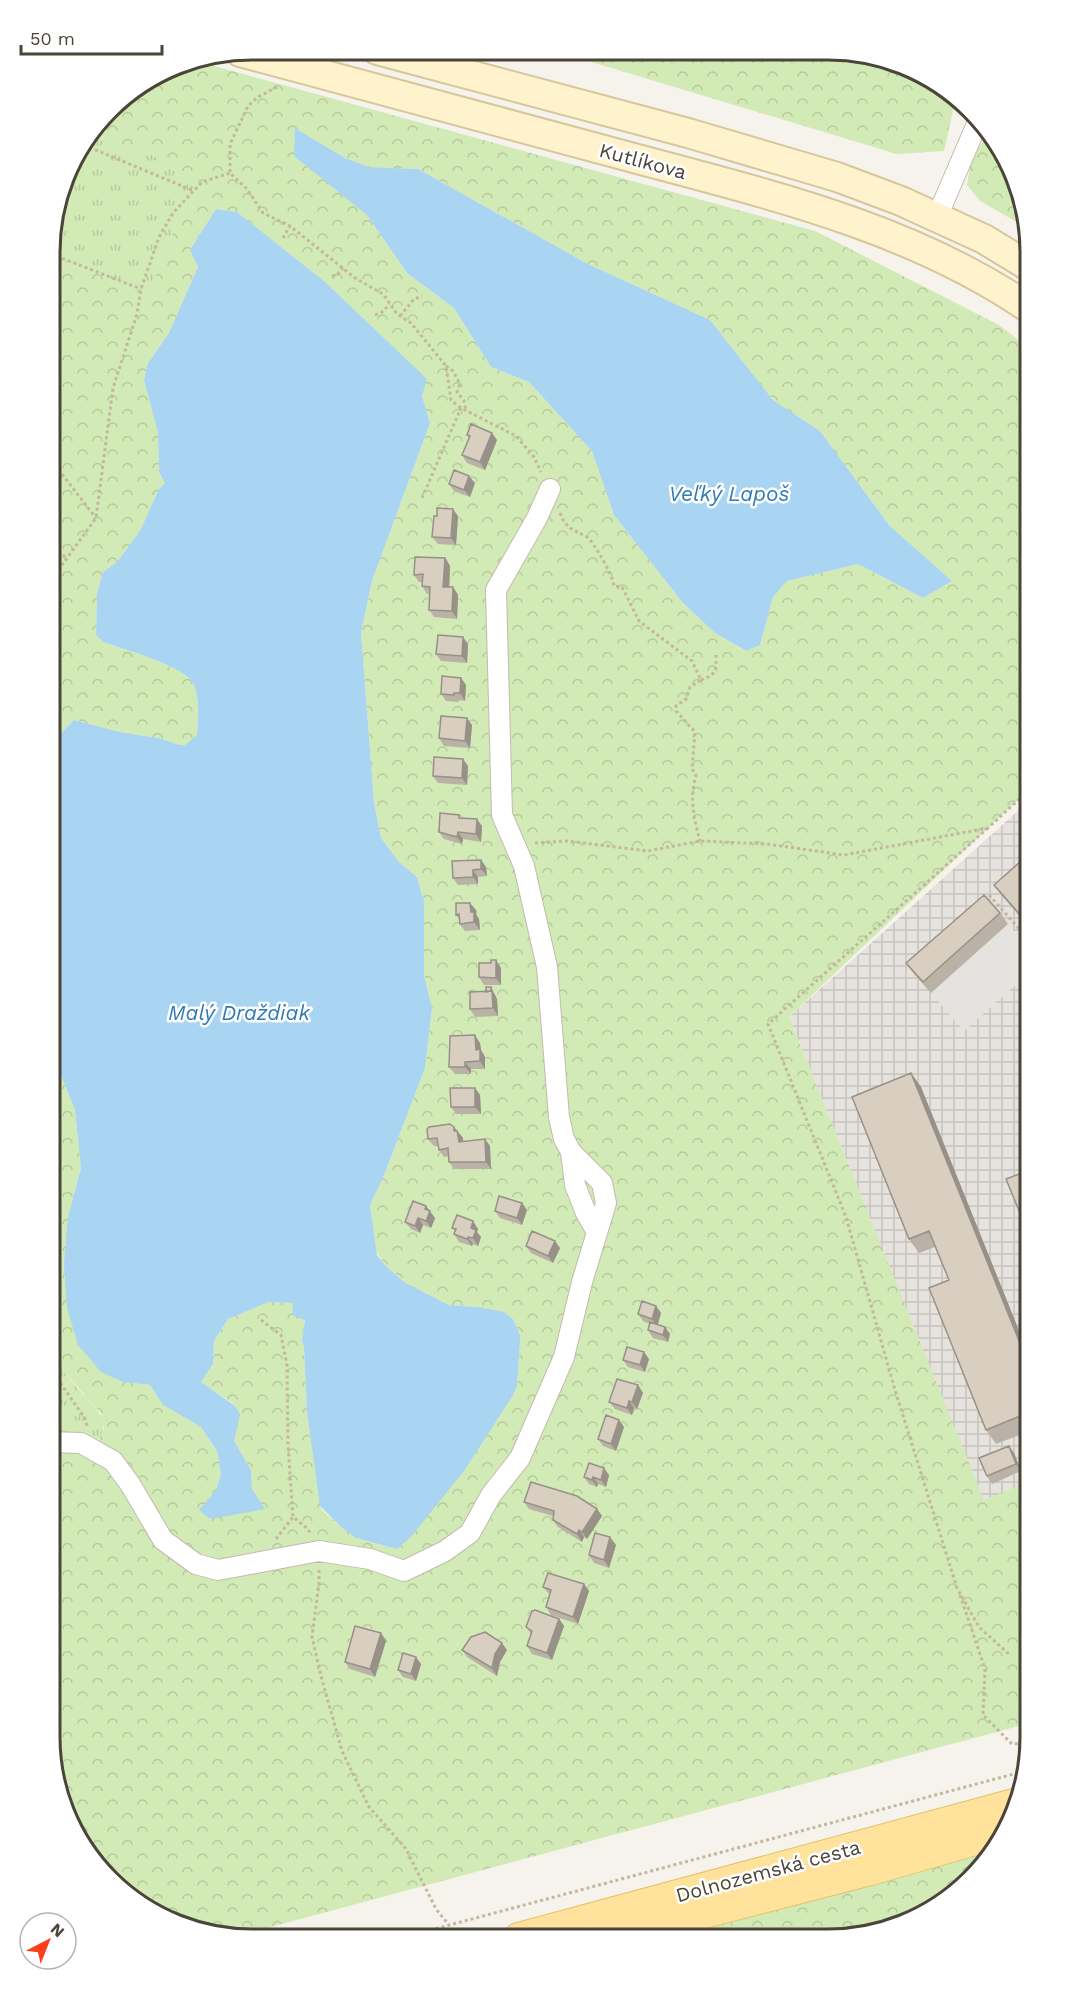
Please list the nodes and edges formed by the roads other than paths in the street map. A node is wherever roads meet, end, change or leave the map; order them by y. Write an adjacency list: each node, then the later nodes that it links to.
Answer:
1 (269, 60): 5 (main road, Kutlíkova)
2 (414, 60): 4 (main road, Kutlíkova)
3 (975, 128): 4 (street)
4 (937, 217): 5 (main road); 6 (main road, Kutlíkova)
5 (923, 250): 7 (main road, Kutlíkova)
6 (1020, 261)
7 (1020, 303)
8 (550, 489): 9 (street)
9 (60, 1442)
10 (1006, 1807): 12 (main road, Dolnozemská cesta)
11 (994, 1834): 13 (main road, Dolnozemská cesta)
12 (556, 1929)
13 (637, 1929)

